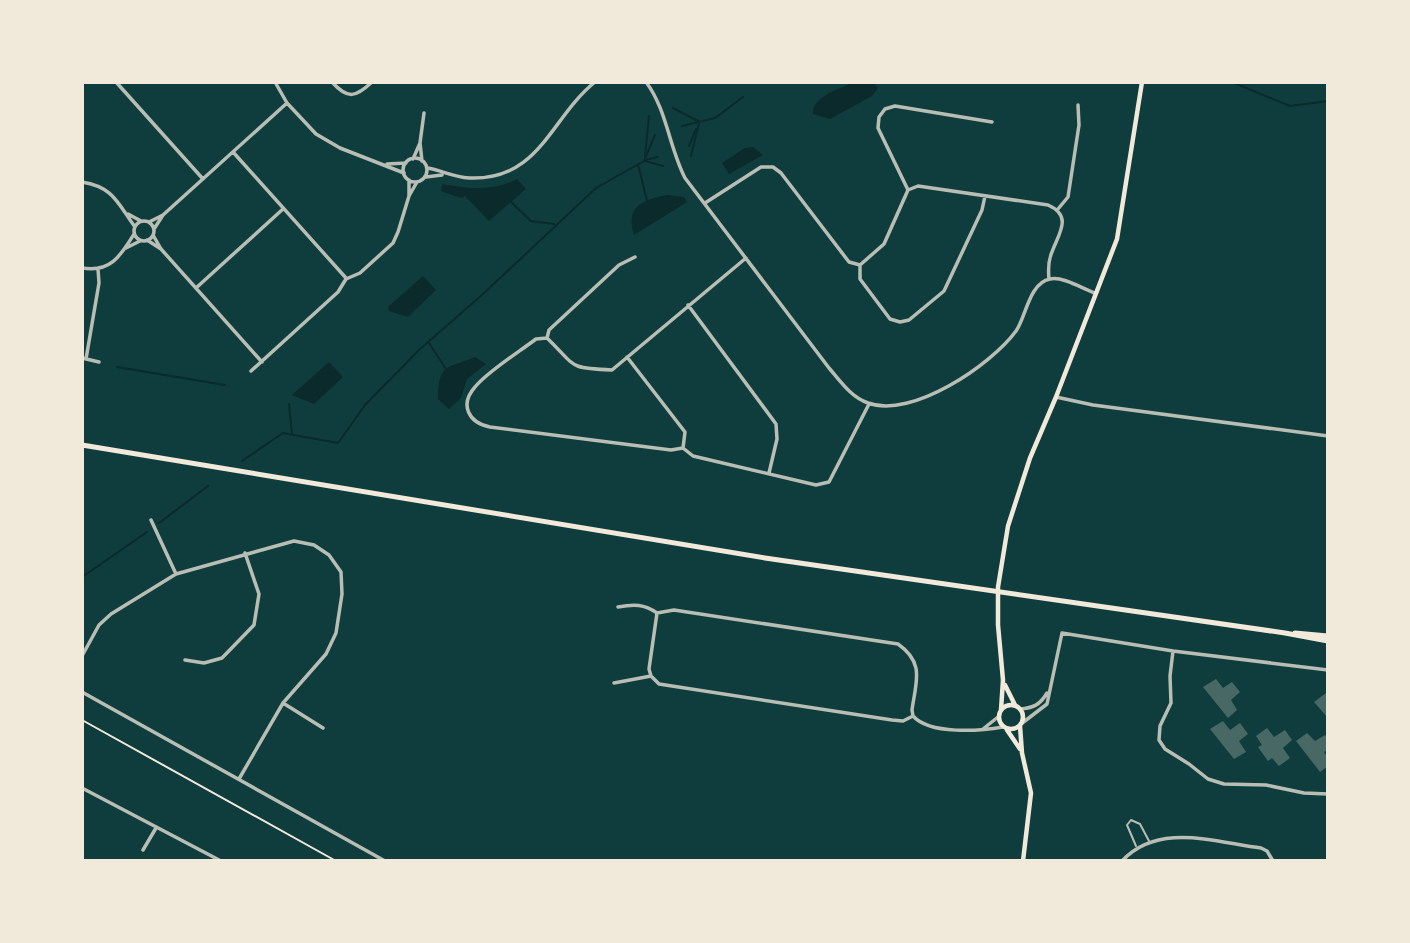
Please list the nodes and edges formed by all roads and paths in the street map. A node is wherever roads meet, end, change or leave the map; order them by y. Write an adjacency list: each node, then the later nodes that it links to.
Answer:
1 (116, 82): 22 (street)
2 (275, 82): 8 (street)
3 (332, 82): 4 (street)
4 (372, 82)
5 (595, 82): 20 (street)
6 (646, 82): 29 (street)
7 (1142, 82): 52 (main road)
8 (287, 103): 13 (street); 17 (street)
9 (1078, 105): 31 (street)
10 (425, 113): 12 (street)
11 (992, 122): 26 (street)
12 (420, 143): 14 (street); 15 (street)
13 (233, 152): 22 (street); 30 (street)
14 (413, 159): 15 (street); 16 (street)
15 (422, 161): 18 (street)
16 (406, 163): 17 (street); 19 (street)
17 (385, 164): 19 (street)
18 (427, 168): 20 (street); 21 (street)
19 (404, 173): 23 (street)
20 (444, 174): 21 (street)
21 (425, 177): 25 (street)
22 (203, 179): 33 (street)
23 (409, 180): 25 (street); 27 (street)
24 (82, 182): 32 (street)
25 (417, 182): 27 (street)
26 (908, 190): 28 (street); 46 (street)
27 (409, 197): 49 (street)
28 (985, 197): 31 (street); 46 (street)
29 (705, 203): 45 (street); 46 (street)
30 (283, 209): 49 (street); 51 (street)
31 (1058, 209): 50 (street)
32 (128, 214): 34 (street); 36 (street)
33 (163, 215): 35 (street); 37 (street)
34 (141, 222): 35 (street); 36 (street)
35 (149, 222): 37 (street)
36 (135, 227): 38 (street)
37 (154, 229): 39 (street)
38 (134, 233): 40 (street); 42 (street)
39 (153, 235): 41 (street); 43 (street)
40 (141, 240): 41 (street); 42 (street)
41 (147, 240): 43 (street)
42 (127, 248): 48 (street)
43 (161, 250): 51 (street)
44 (635, 257): 54 (street)
45 (747, 258): 53 (street); 61 (street)
46 (860, 265)
47 (82, 268): 48 (street)
48 (98, 269): 56 (street)
49 (346, 279): 58 (street)
50 (1049, 279): 52 (street); 61 (street)
51 (195, 288): 58 (street)
52 (1097, 294): 60 (main road)
53 (688, 305): 55 (street); 65 (street)
54 (547, 338): 55 (street); 64 (street)
55 (627, 357): 64 (street)
56 (84, 358): 57 (street)
57 (99, 362)
58 (262, 362): 59 (street)
59 (251, 371)
60 (1056, 397): 62 (street); 77 (main road)
61 (869, 404): 65 (street)
62 (1328, 436)
63 (82, 445): 71 (highway)
64 (683, 448): 65 (street)
65 (769, 474)
66 (151, 520): 68 (street)
67 (245, 553): 68 (street); 74 (street); 81 (street)
68 (176, 574): 73 (street)
69 (618, 607): 70 (street)
70 (657, 613): 76 (street); 84 (street)
71 (1328, 639)
72 (1173, 651): 75 (street); 79 (street); 94 (street)
73 (82, 656)
74 (185, 660)
75 (1328, 670)
76 (650, 676): 78 (street); 84 (street)
77 (1003, 680): 82 (main road); 83 (main road)
78 (614, 683)
79 (1048, 691): 82 (street); 87 (street)
80 (82, 692): 92 (street)
81 (283, 703): 89 (street); 92 (street)
82 (1018, 708): 83 (main road); 87 (main road)
83 (1001, 710): 85 (main road)
84 (913, 716): 90 (street)
85 (998, 717): 88 (main road); 90 (street)
86 (82, 720): 100 (path)
87 (1020, 725): 88 (main road); 91 (main road)
88 (1004, 727): 90 (street); 91 (main road)
89 (323, 728)
90 (981, 730)
91 (1022, 753): 102 (main road)
92 (239, 779): 101 (street)
93 (82, 788): 95 (street)
94 (1328, 794)
95 (156, 828): 98 (street); 99 (street)
96 (1149, 841): 97 (street); 97 (lane); 104 (street)
97 (1137, 847): 103 (street)
98 (143, 850)
99 (221, 861)
100 (336, 861)
101 (385, 861)
102 (1023, 861)
103 (1122, 861)
104 (1273, 861)

